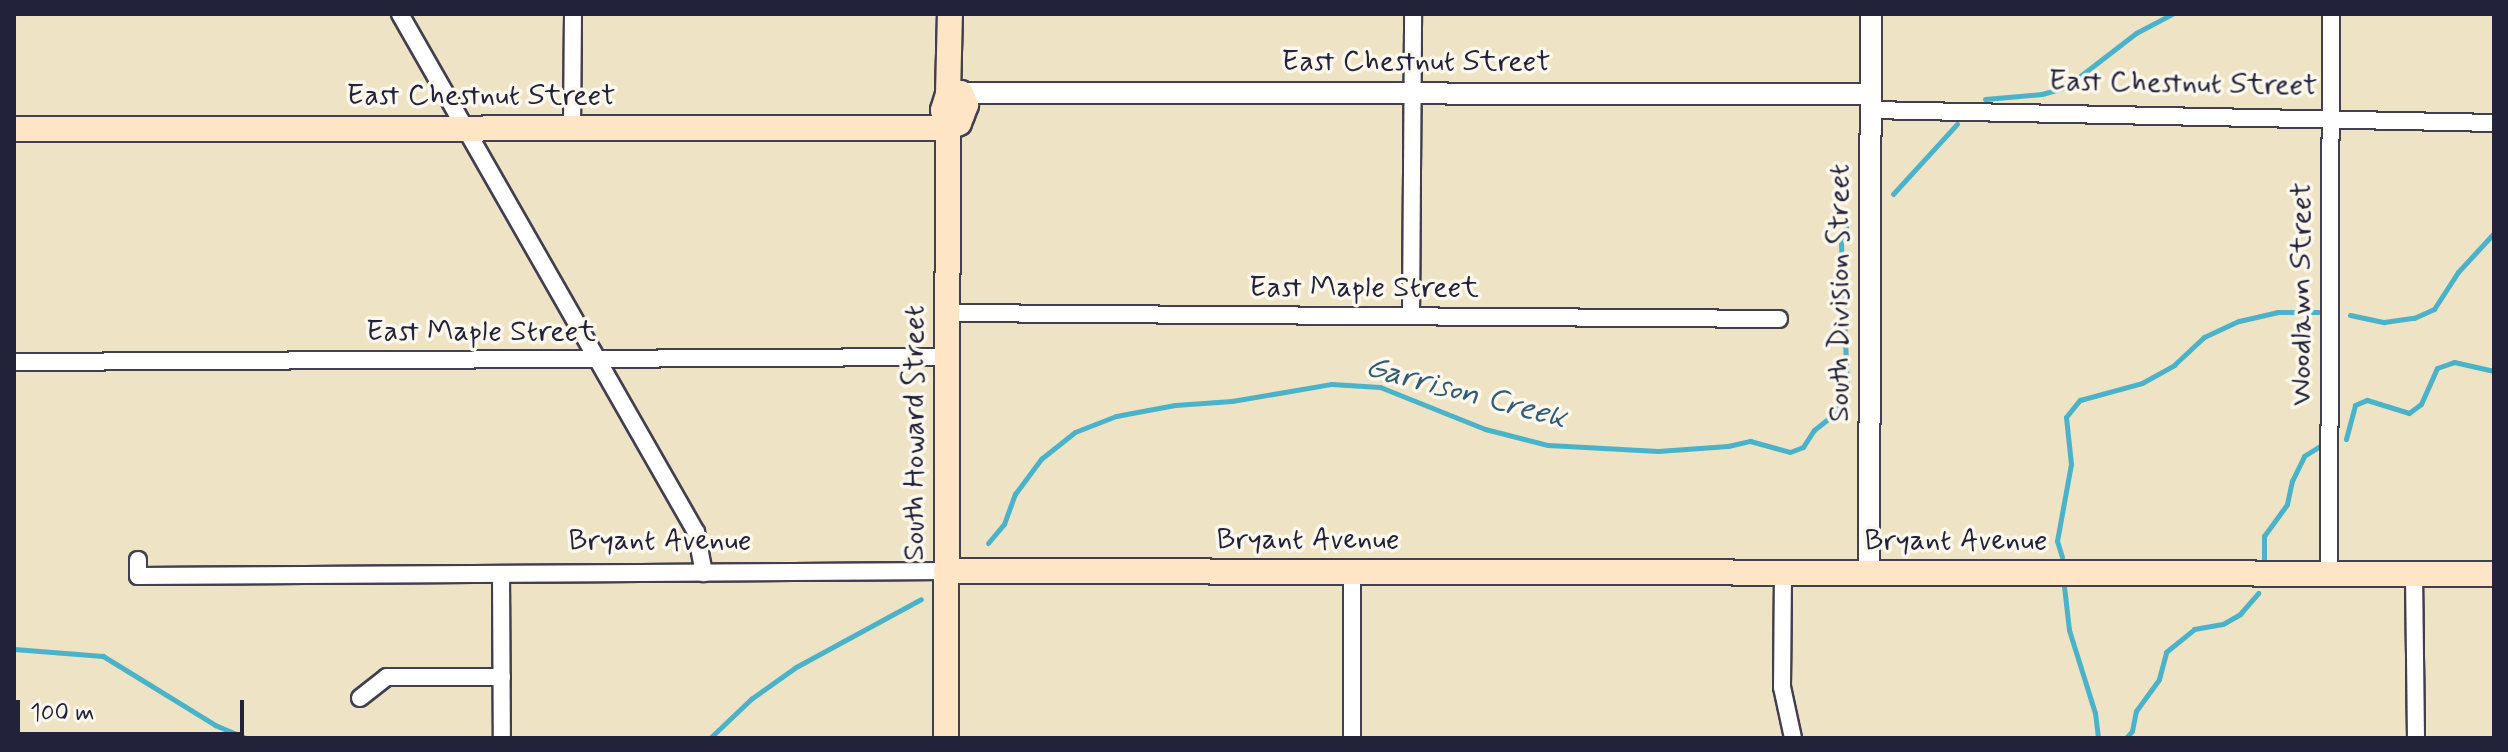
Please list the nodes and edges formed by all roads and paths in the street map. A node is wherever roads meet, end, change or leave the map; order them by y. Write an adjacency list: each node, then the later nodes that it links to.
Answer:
1 (400, 14): 12 (street)
2 (573, 14): 13 (street)
3 (950, 14): 7 (main road)
4 (1413, 14): 8 (street)
5 (1871, 14): 9 (street, South Division Street)
6 (2331, 14): 10 (street, Woodlawn Street)
7 (956, 93): 8 (street, East Chestnut Street); 14 (main road)
8 (1412, 94): 9 (street, East Chestnut Street); 17 (street)
9 (1870, 102): 10 (street, East Chestnut Street); 27 (street, South Division Street)
10 (2330, 119): 11 (street, East Chestnut Street); 29 (street, Woodlawn Street)
11 (2494, 123)
12 (462, 128): 13 (main road, East Chestnut Street); 15 (main road, East Chestnut Street); 20 (street)
13 (572, 128): 14 (main road, East Chestnut Street)
14 (948, 128): 16 (main road, South Howard Street)
15 (14, 129)
16 (948, 313): 17 (street, East Maple Street); 19 (main road, South Howard Street)
17 (1411, 316): 18 (street, East Maple Street)
18 (1779, 319)
19 (948, 357): 20 (street, East Maple Street); 23 (main road, South Howard Street)
20 (595, 359): 21 (street, East Maple Street); 25 (street)
21 (14, 362)
22 (138, 560): 28 (street, Bryant Avenue)
23 (946, 571): 24 (main road, Bryant Avenue); 25 (street, Bryant Avenue); 35 (main road, South Howard Street)
24 (1352, 572): 26 (main road, Bryant Avenue); 36 (street)
25 (704, 573): 28 (street, Bryant Avenue)
26 (1783, 573): 27 (main road, Bryant Avenue); 37 (street)
27 (1869, 573): 29 (main road, Bryant Avenue)
28 (501, 574): 32 (street)
29 (2329, 574): 30 (main road, Bryant Avenue)
30 (2414, 574): 31 (main road, Bryant Avenue); 38 (street)
31 (2494, 574)
32 (502, 677): 33 (street); 34 (street)
33 (360, 698)
34 (502, 738)
35 (946, 738)
36 (1352, 738)
37 (1793, 738)
38 (2416, 738)

